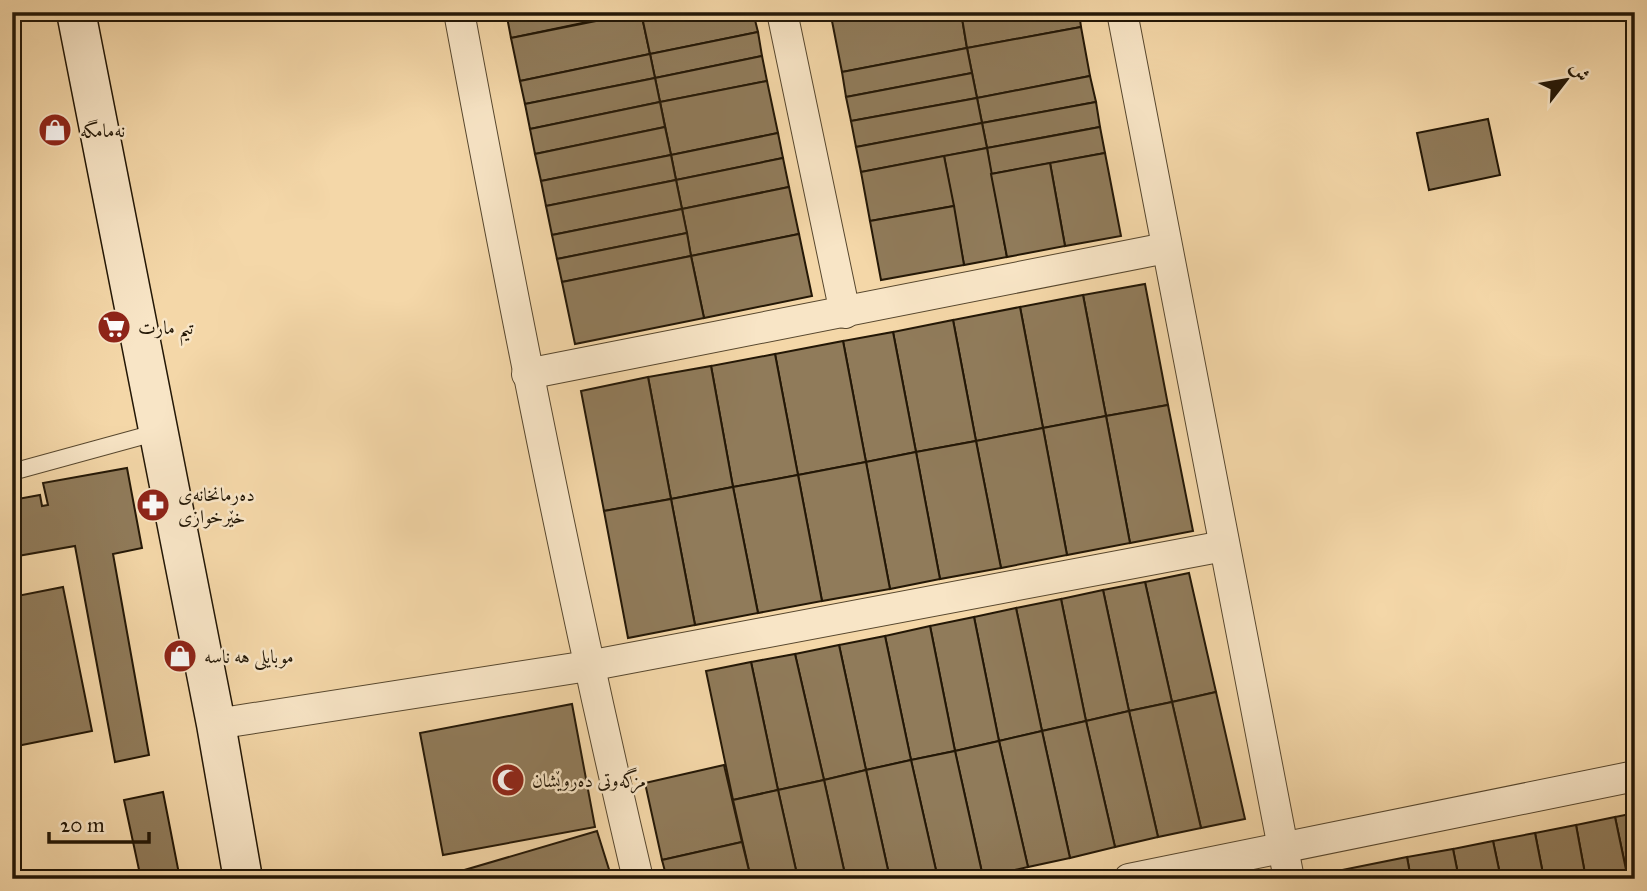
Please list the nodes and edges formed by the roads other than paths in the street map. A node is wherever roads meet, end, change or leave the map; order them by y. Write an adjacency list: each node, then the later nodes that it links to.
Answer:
1 (76, 12): 8 (street)
2 (459, 12): 7 (street)
3 (782, 12): 6 (street)
4 (1122, 12): 5 (street)
5 (1166, 248): 6 (street); 10 (street)
6 (845, 313): 7 (street)
7 (527, 374): 11 (street)
8 (159, 431): 9 (lane); 12 (street)
9 (12, 472)
10 (1224, 545): 11 (street); 14 (street)
11 (588, 666): 12 (street); 16 (street)
12 (216, 724): 15 (street)
13 (1635, 776): 14 (street)
14 (1281, 848): 17 (street); 18 (street)
15 (243, 879)
16 (638, 879)
17 (1129, 879)
18 (1289, 879)

